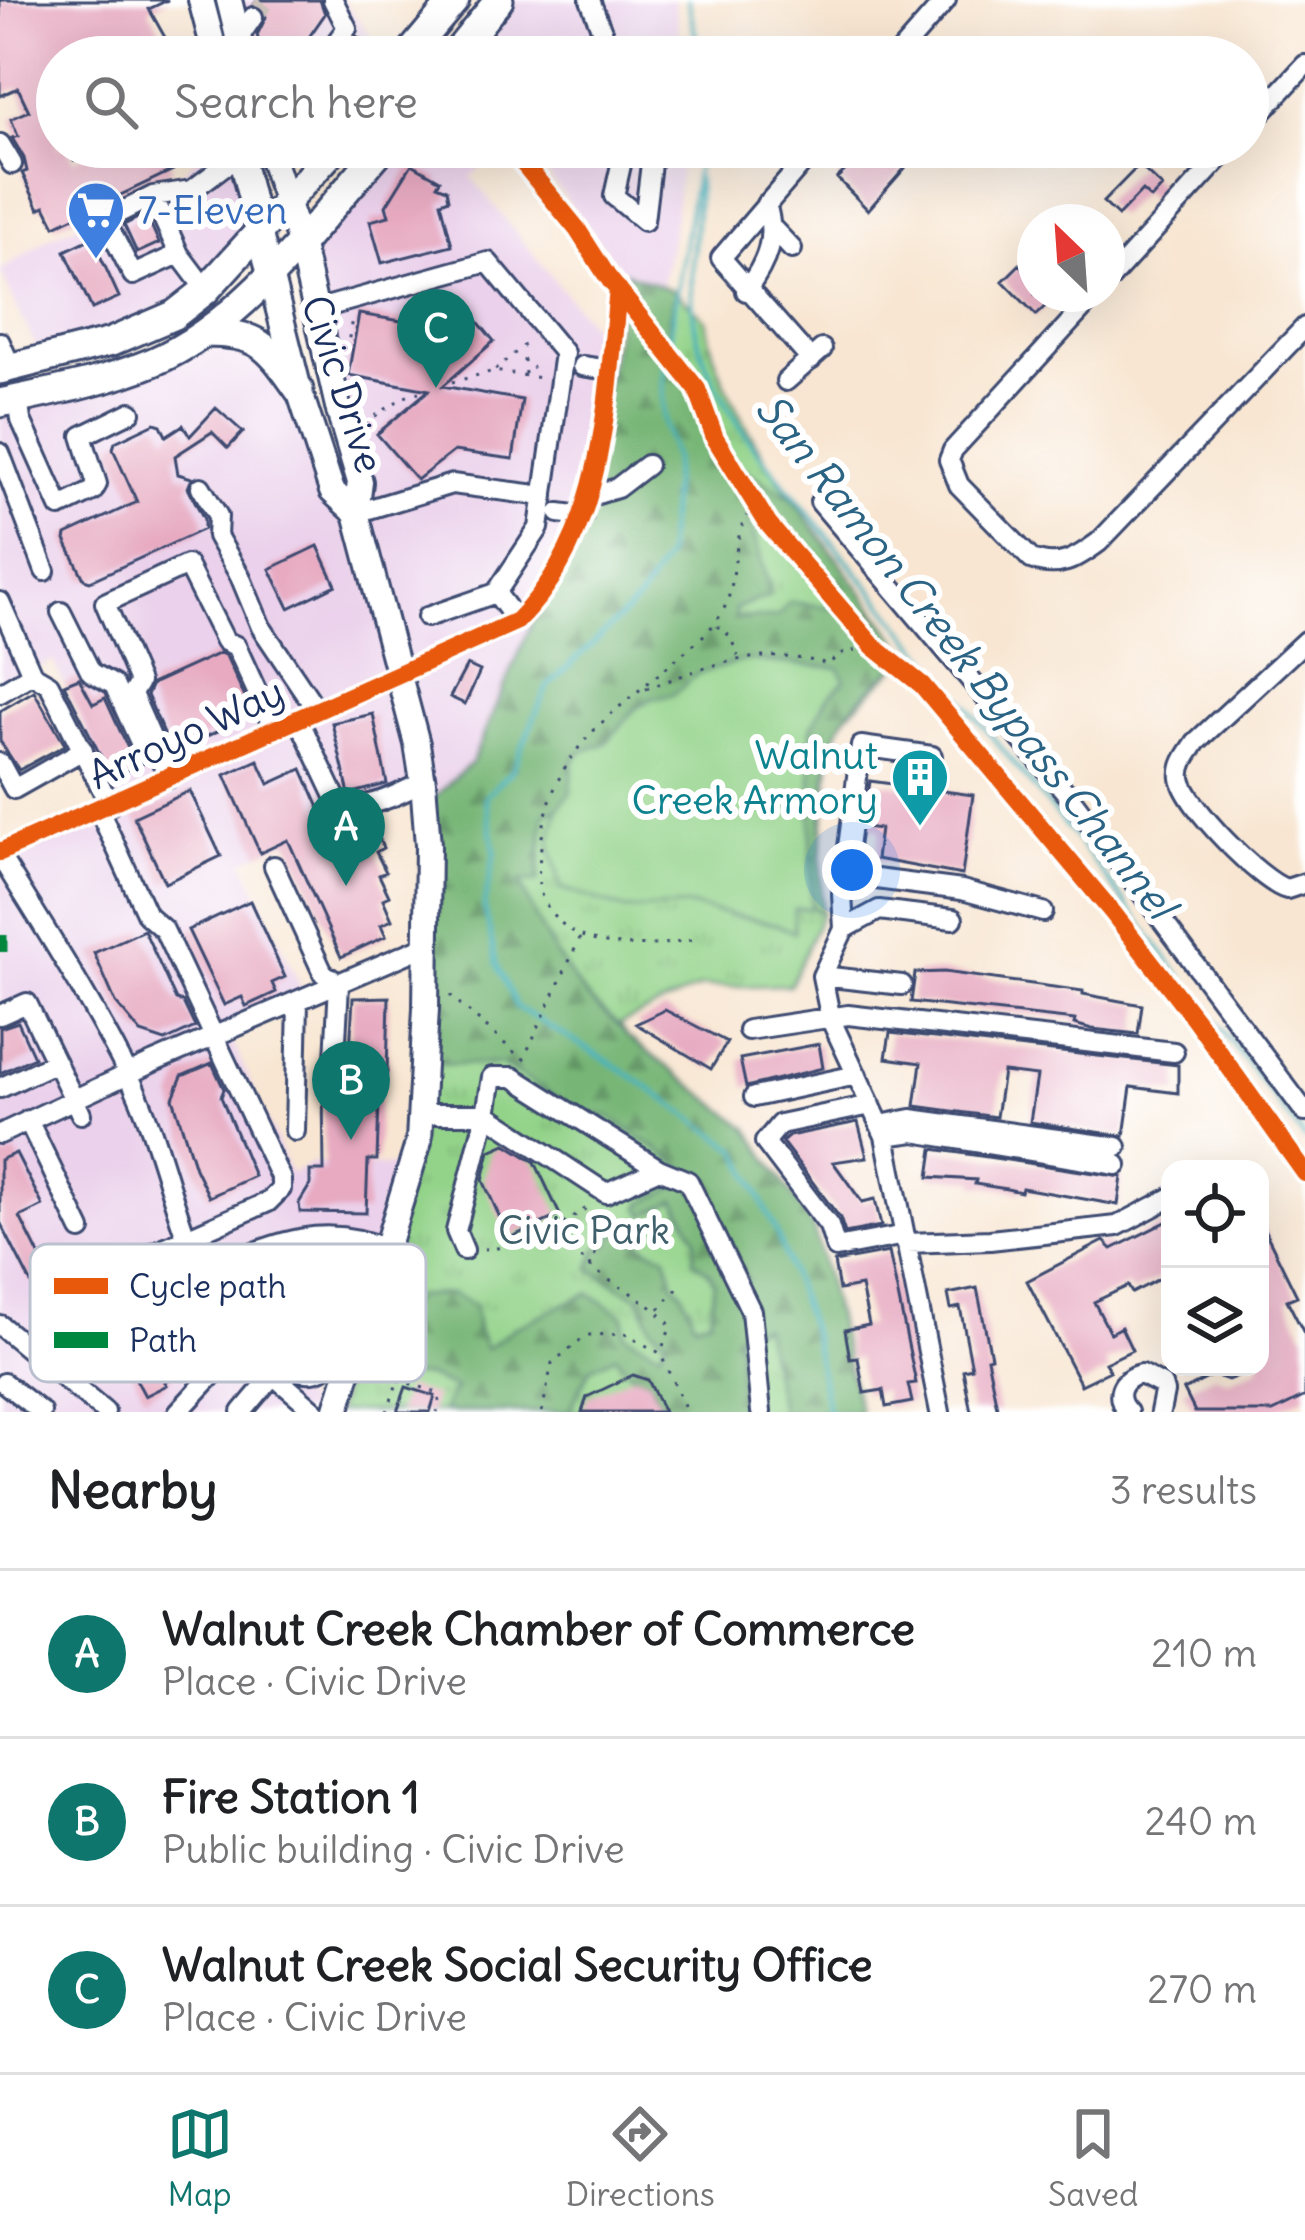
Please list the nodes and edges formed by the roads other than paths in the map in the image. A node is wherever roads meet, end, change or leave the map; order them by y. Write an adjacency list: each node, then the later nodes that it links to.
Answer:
1 (201, 0): 11 (main road)
2 (229, 0): 12 (main road)
3 (333, 0): 9 (street)
4 (455, 0): 16 (highway)
5 (499, 0): 17 (highway)
6 (590, 0): 10 (street)
7 (946, 0): 20 (street)
8 (253, 17): 13 (street)
9 (344, 32): 14 (street); 15 (street)
10 (603, 33): 18 (street); 19 (street)
11 (210, 36)
12 (237, 36)
13 (245, 36)
14 (341, 36)
15 (348, 36)
16 (425, 36)
17 (470, 36)
18 (601, 36)
19 (604, 36)
20 (914, 36)
21 (1305, 65): 22 (street)
22 (1269, 104)
23 (0, 144): 24 (street)
24 (12, 164)
25 (221, 168): 34 (street)
26 (244, 168): 38 (main road, Civic Drive)
27 (274, 168): 35 (main road, Civic Drive)
28 (317, 168): 35 (highway)
29 (364, 168): 39 (highway)
30 (620, 168): 31 (street)
31 (650, 168)
32 (798, 168): 36 (street)
33 (1211, 168): 42 (street)
34 (153, 196): 41 (street); 41 (street)
35 (285, 204): 38 (highway); 39 (main road, Civic Drive)
36 (766, 204): 37 (street); 45 (street)
37 (774, 230): 40 (street); 45 (street)
38 (261, 231): 43 (main road, Civic Drive); 44 (highway)
39 (299, 242): 43 (highway); 46 (main road, Civic Drive)
40 (792, 249)
41 (179, 254): 44 (street)
42 (1125, 262)
43 (271, 272): 49 (highway); 53 (main road, Civic Drive)
44 (206, 290): 50 (highway)
45 (746, 291): 52 (street)
46 (315, 310): 59 (street); 62 (main road, Civic Drive)
47 (1080, 312): 48 (street)
48 (1305, 327)
49 (205, 333): 53 (highway); 54 (highway)
50 (4, 360)
51 (582, 366): 61 (street)
52 (786, 381)
53 (299, 390): 62 (main road, Civic Drive)
54 (9, 401): 55 (street)
55 (131, 412)
56 (0, 454): 64 (street)
57 (647, 465): 61 (street)
58 (201, 487): 74 (street)
59 (544, 496): 62 (street); 65 (street)
60 (820, 502): 107 (street)
61 (585, 507): 63 (street); 69 (street)
62 (356, 513): 71 (main road, Civic Drive)
63 (559, 513)
64 (45, 571)
65 (496, 593): 68 (street); 69 (street)
66 (0, 602): 72 (street)
67 (61, 612): 79 (street)
68 (427, 617)
69 (517, 621): 71 (street, Arroyo Way)
70 (1305, 641): 85 (street)
71 (398, 671): 74 (street, Arroyo Way); 80 (main road, Civic Drive)
72 (32, 674): 73 (street); 76 (street)
73 (0, 692)
74 (307, 714): 75 (street, Arroyo Way); 80 (street)
75 (274, 729): 79 (street, Arroyo Way); 79 (street)
76 (83, 750): 78 (street); 81 (street)
77 (932, 756): 84 (street)
78 (0, 764)
79 (163, 781): 81 (street, Arroyo Way)
80 (423, 782): 89 (main road, Civic Drive)
81 (105, 808): 82 (street, Arroyo Way); 97 (street)
82 (0, 854): 102 (street)
83 (274, 866): 91 (street)
84 (845, 874): 86 (street); 88 (street)
85 (1305, 883)
86 (1043, 912)
87 (953, 919): 88 (street)
88 (844, 929): 90 (street)
89 (425, 946): 91 (street); 108 (main road, Civic Drive)
90 (822, 976): 92 (street); 95 (street)
91 (339, 984): 93 (street); 99 (street)
92 (902, 985)
93 (298, 1002): 97 (street); 112 (street)
94 (0, 1015): 100 (street)
95 (832, 1020): 96 (street); 98 (street); 101 (street)
96 (748, 1030)
97 (216, 1038): 102 (street); 119 (street)
98 (1174, 1052)
99 (335, 1058)
100 (56, 1062): 103 (street); 106 (street)
101 (857, 1075): 104 (street); 105 (street)
102 (129, 1076): 106 (street); 119 (street)
103 (0, 1088)
104 (754, 1097)
105 (871, 1105): 111 (street); 118 (street)
106 (78, 1107): 110 (street)
107 (1305, 1112)
108 (422, 1114): 109 (street); 124 (main road, Civic Drive)
109 (486, 1114): 115 (street); 115 (street); 125 (street)
110 (28, 1120): 113 (street); 117 (street)
111 (883, 1131): 114 (street); 118 (street)
112 (295, 1132)
113 (0, 1134)
114 (1117, 1156)
115 (659, 1169): 134 (street)
116 (1161, 1203): 118 (street)
117 (81, 1230)
118 (906, 1239): 141 (street)
119 (186, 1241): 120 (street); 121 (street)
120 (178, 1244)
121 (187, 1244)
122 (281, 1244): 123 (street)
123 (375, 1244)
124 (390, 1244)
125 (464, 1250)
126 (0, 1325): 127 (street)
127 (30, 1350)
128 (69, 1382): 136 (street)
129 (208, 1382): 137 (street)
130 (267, 1382): 138 (street)
131 (284, 1382): 139 (street)
132 (346, 1382): 140 (main road, Civic Drive)
133 (2, 1384): 135 (street)
134 (759, 1411)
135 (41, 1412)
136 (105, 1412)
137 (178, 1412)
138 (242, 1412)
139 (316, 1412)
140 (336, 1412)
141 (940, 1412)
142 (1128, 1412): 143 (street)
143 (1160, 1412)

